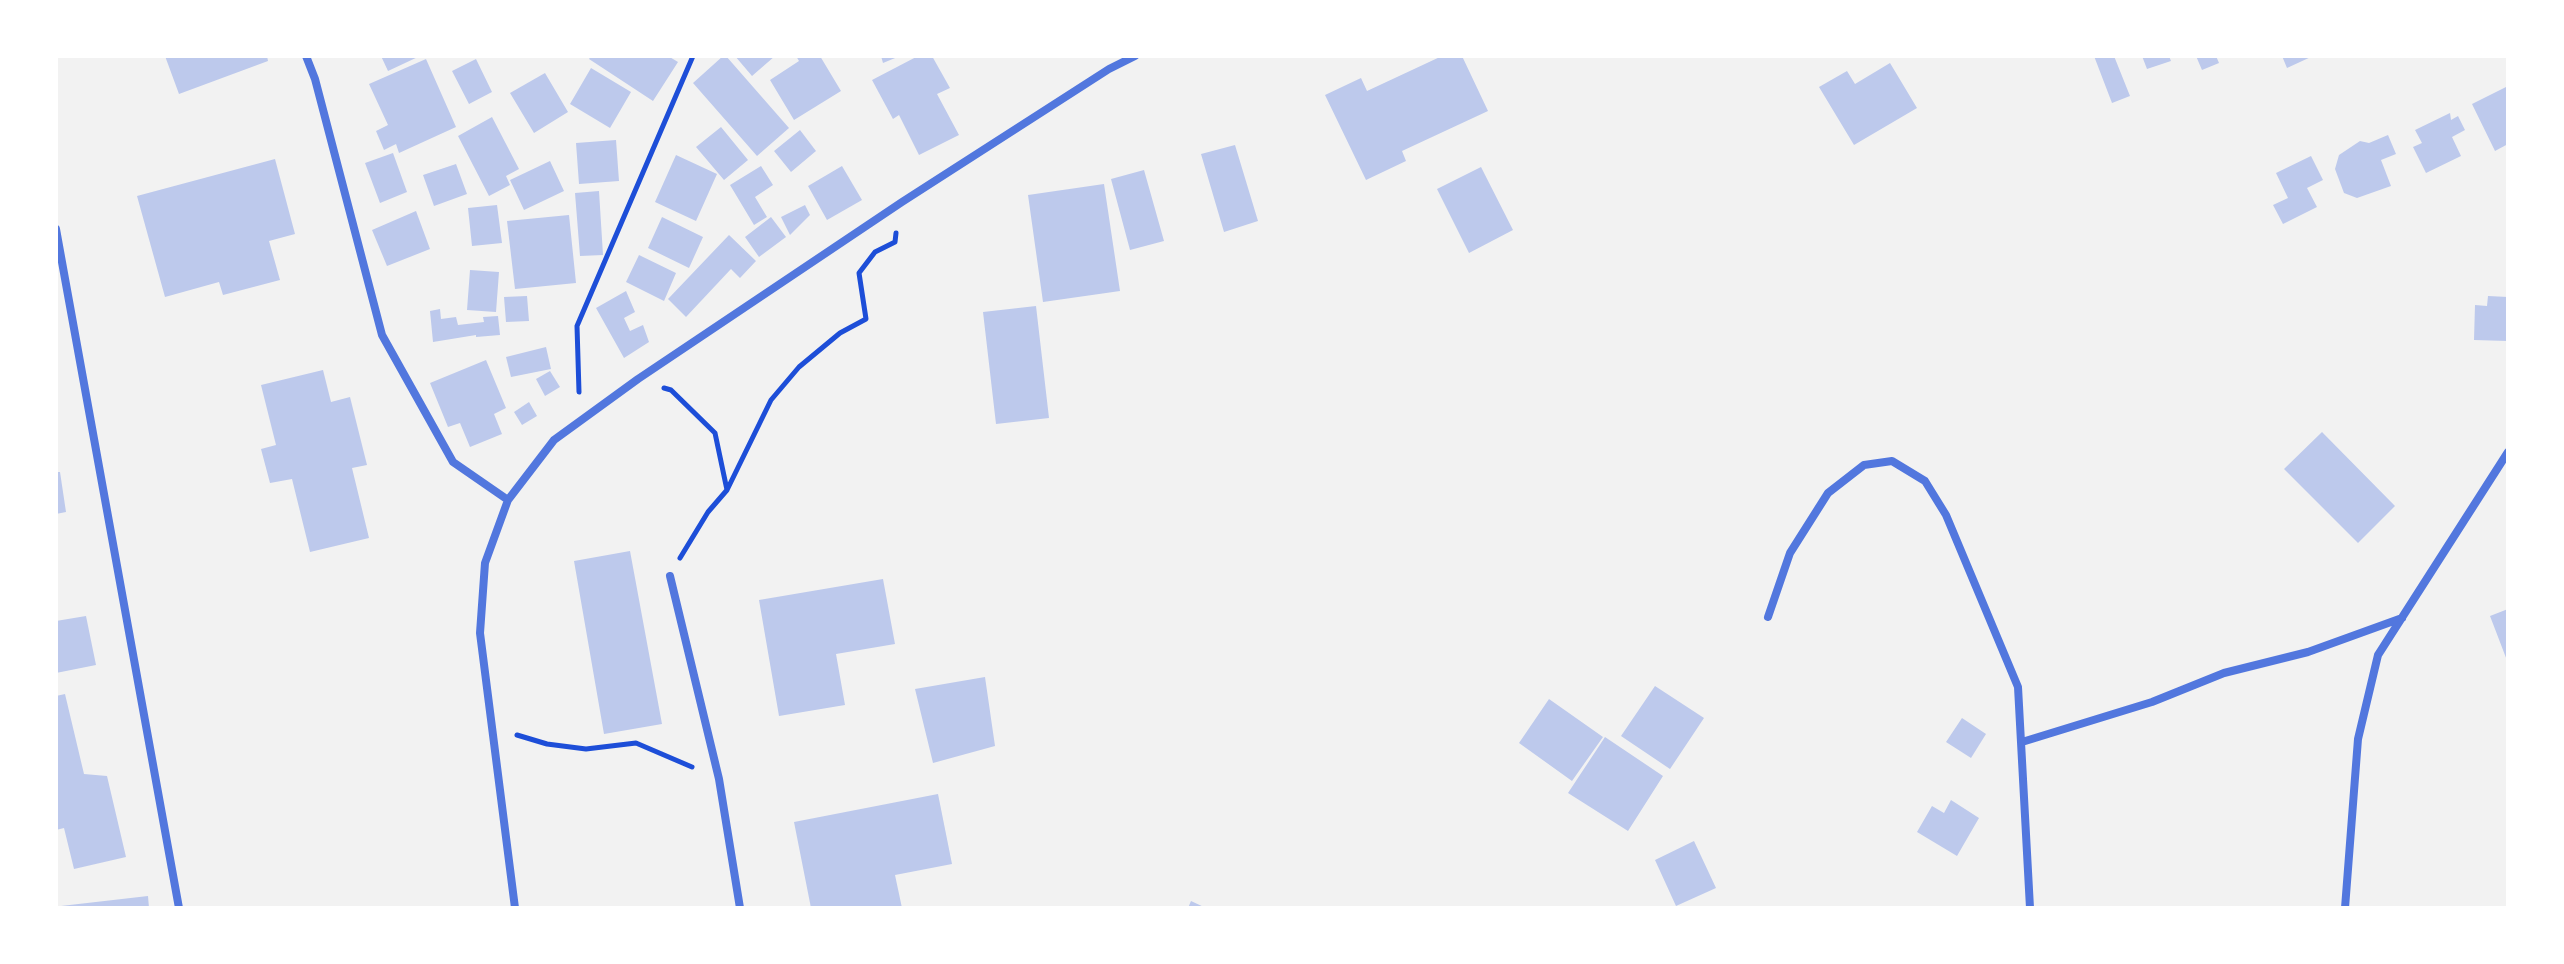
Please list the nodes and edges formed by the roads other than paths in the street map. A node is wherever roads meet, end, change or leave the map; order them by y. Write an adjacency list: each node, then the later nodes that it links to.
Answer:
1 (306, 56): 5 (street)
2 (1135, 56): 5 (street)
3 (56, 229): 10 (street)
4 (2508, 452): 8 (street)
5 (508, 500): 11 (street)
6 (670, 576): 12 (street)
7 (1768, 617): 9 (street)
8 (2403, 617): 9 (street); 14 (street)
9 (2022, 742): 13 (street)
10 (179, 908)
11 (515, 908)
12 (740, 908)
13 (2030, 908)
14 (2345, 908)

